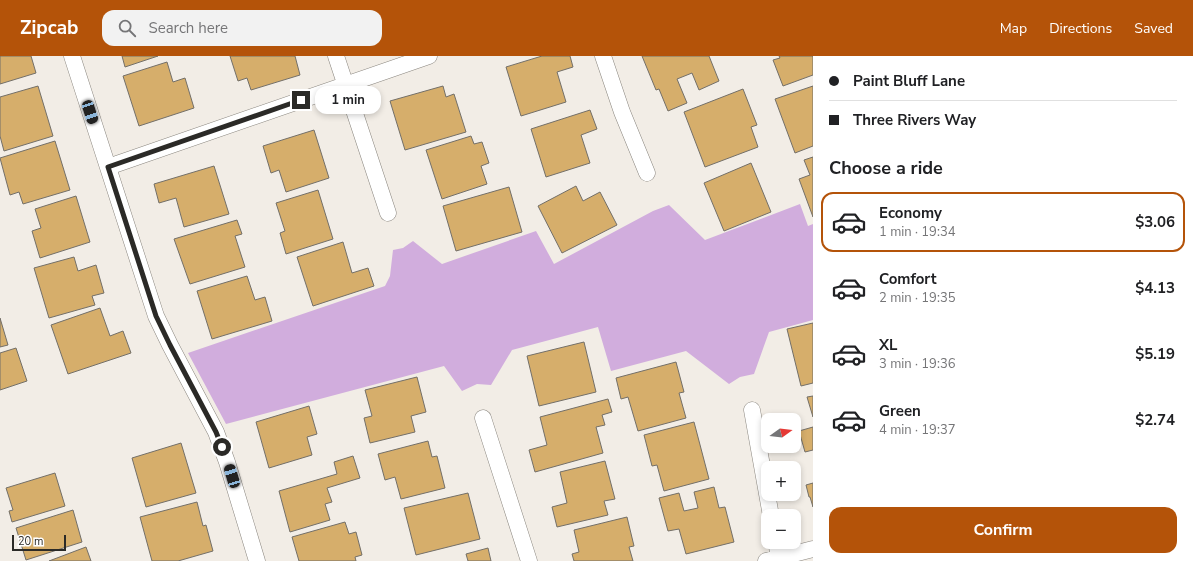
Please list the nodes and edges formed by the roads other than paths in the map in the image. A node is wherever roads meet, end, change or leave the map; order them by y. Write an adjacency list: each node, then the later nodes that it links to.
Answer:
1 (72, 56): 6 (street)
2 (336, 56): 5 (street)
3 (429, 56): 5 (street)
4 (603, 56): 7 (street)
5 (346, 85): 6 (street); 8 (street)
6 (108, 167): 15 (street)
7 (647, 173)
8 (388, 213)
9 (752, 410): 11 (street)
10 (483, 418): 16 (street)
11 (770, 509)
12 (776, 549): 14 (street)
13 (813, 549): 14 (street)
14 (775, 560)
15 (257, 561)
16 (529, 561)

